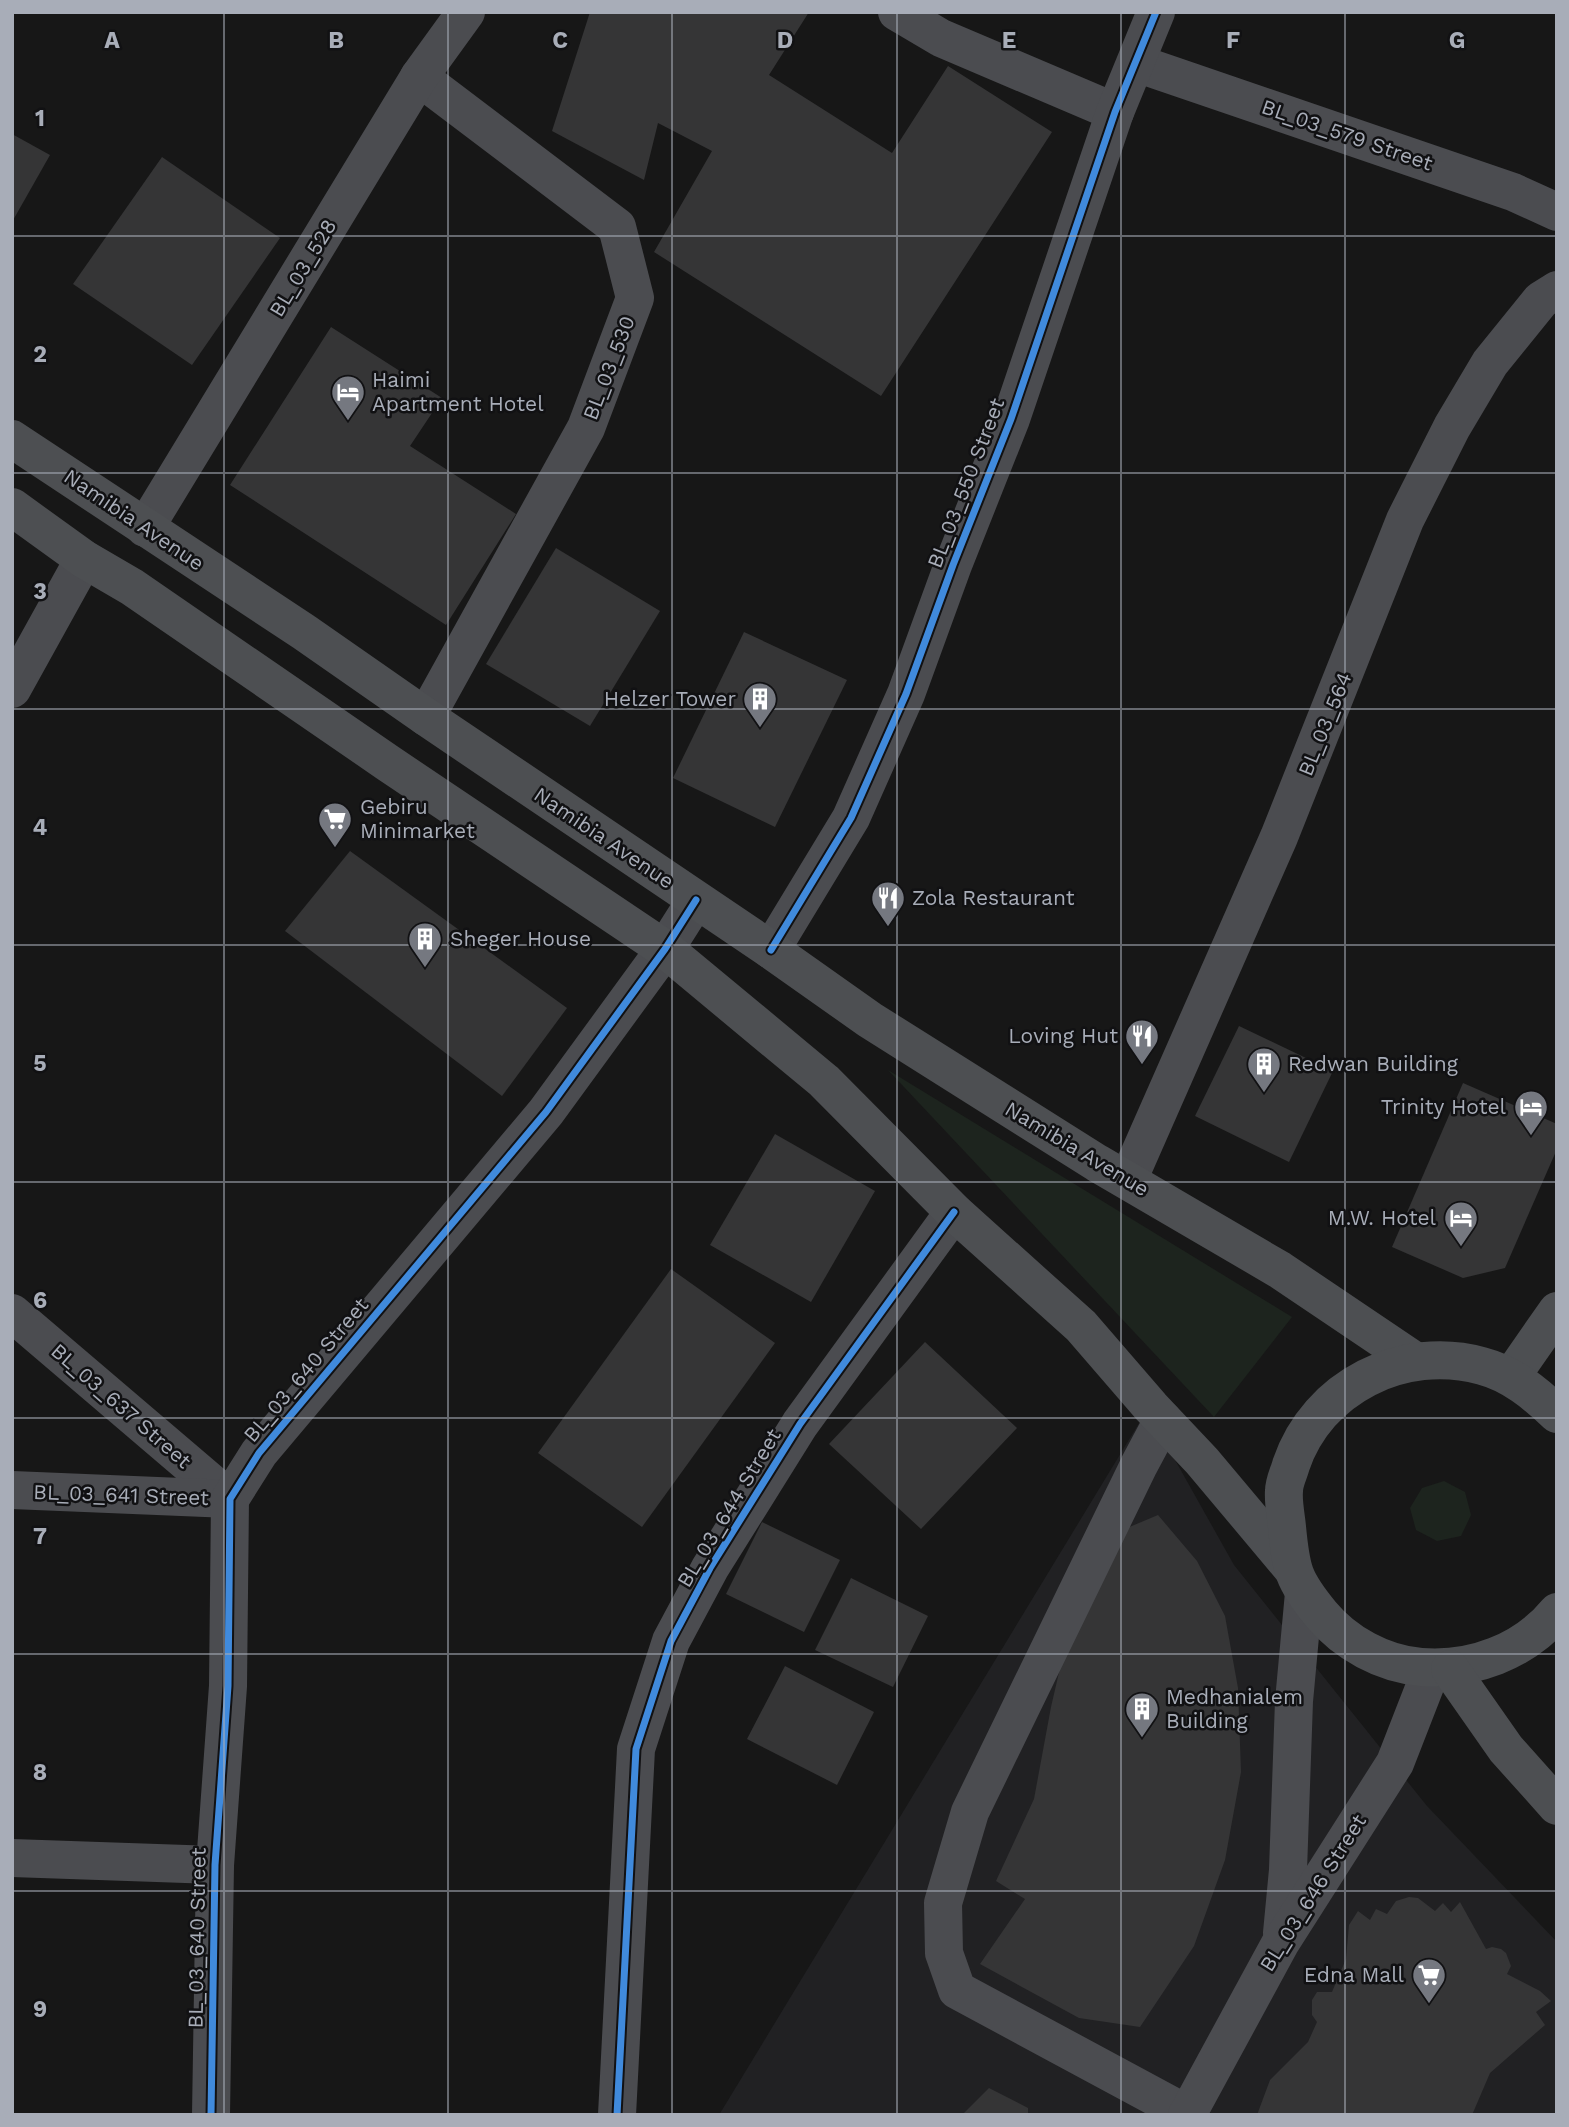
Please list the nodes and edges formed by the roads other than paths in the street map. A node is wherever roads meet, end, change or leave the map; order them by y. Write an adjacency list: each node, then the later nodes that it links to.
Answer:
1 (466, 12): 5 (street, BL_03_528)
2 (897, 12): 6 (street)
3 (1156, 12): 4 (street, BL_03_550 Street)
4 (1136, 63): 6 (street, BL_03_550 Street); 7 (street, BL_03_579 Street)
5 (419, 77): 12 (street, BL_03_528); 15 (street, BL_03_530)
6 (1115, 112): 18 (street, BL_03_550 Street)
7 (1557, 212)
8 (1557, 290): 19 (street, BL_03_564)
9 (12, 439): 10 (main road, Namibia Avenue)
10 (47, 461): 11 (main road); 12 (main road, Namibia Avenue)
11 (12, 507): 13 (main road)
12 (145, 528): 15 (main road, Namibia Avenue)
13 (84, 559): 14 (street); 17 (main road)
14 (12, 689)
15 (426, 717): 16 (main road, Namibia Avenue)
16 (696, 900): 17 (street, BL_03_640 Street); 18 (main road, Namibia Avenue)
17 (665, 948): 20 (main road); 28 (street, BL_03_640 Street)
18 (771, 950): 19 (main road, Namibia Avenue)
19 (1128, 1180): 23 (main road, Namibia Avenue)
20 (954, 1212): 26 (main road); 38 (street, BL_03_644 Street)
21 (1557, 1311): 24 (main road)
22 (12, 1313): 28 (street, BL_03_637 Street)
23 (1415, 1361): 24 (main road); 29 (main road)
24 (1510, 1377): 25 (main road)
25 (1557, 1414)
26 (1163, 1420): 29 (main road); 36 (street)
27 (12, 1490): 28 (street, BL_03_641 Street)
28 (230, 1499): 34 (street, BL_03_640 Street)
29 (1298, 1580): 31 (main road); 35 (street)
30 (1552, 1630): 31 (main road)
31 (1441, 1668): 32 (main road); 35 (street, BL_03_646 Street)
32 (1557, 1806)
33 (12, 1858): 34 (street)
34 (215, 1865): 37 (street, BL_03_640 Street)
35 (1281, 1942): 36 (street, BL_03_646 Street)
36 (1187, 2114)
37 (211, 2115)
38 (617, 2115)

